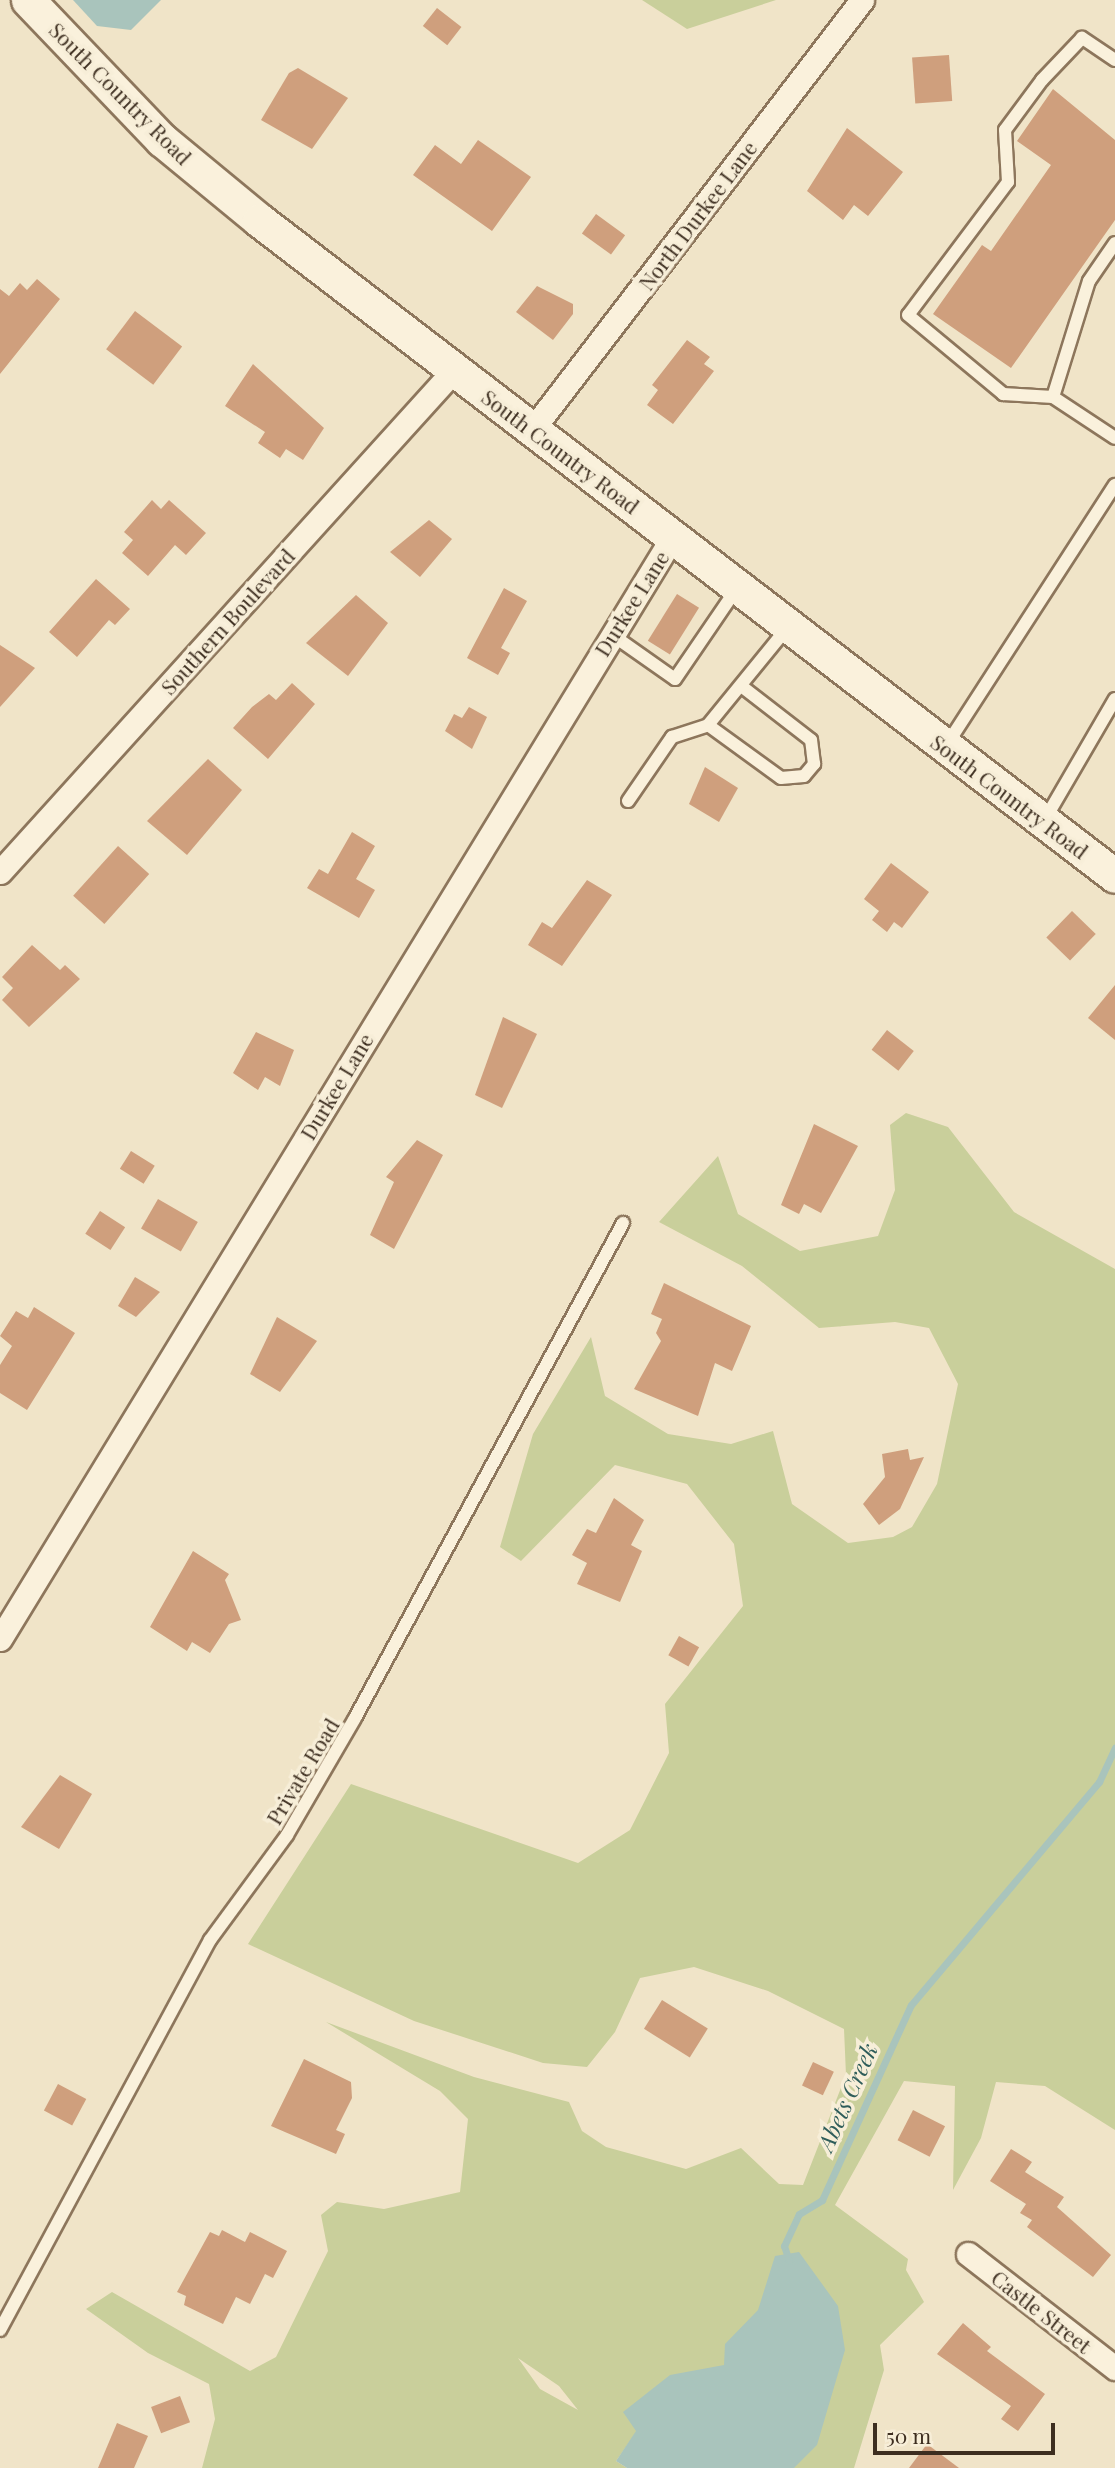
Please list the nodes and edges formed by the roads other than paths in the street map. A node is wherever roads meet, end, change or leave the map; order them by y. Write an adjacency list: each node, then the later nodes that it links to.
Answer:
1 (28, 0): 5 (main road, South Country Road)
2 (862, 0): 7 (street, North Durkee Lane)
3 (1115, 60): 6 (lane)
4 (1115, 243): 6 (lane)
5 (454, 370): 7 (main road, South Country Road); 20 (street, Southern Boulevard)
6 (1054, 397): 8 (lane)
7 (532, 430): 10 (main road, South Country Road)
8 (1115, 438)
9 (1115, 485): 17 (lane)
10 (674, 535): 11 (main road, South Country Road); 13 (street, Durkee Lane)
11 (738, 585): 12 (main road, South Country Road); 13 (lane)
12 (789, 624): 14 (lane); 17 (main road, South Country Road)
13 (611, 634): 23 (street, Durkee Lane)
14 (744, 688): 16 (lane); 16 (lane)
15 (1115, 699): 19 (lane)
16 (708, 725): 18 (lane)
17 (946, 746): 19 (main road, South Country Road)
18 (628, 801)
19 (1044, 821): 21 (main road, South Country Road)
20 (0, 872)
21 (1115, 876)
22 (623, 1223): 25 (lane, Private Road)
23 (0, 1639)
24 (968, 2254): 26 (street, Castle Street)
25 (0, 2330)
26 (1115, 2368)

